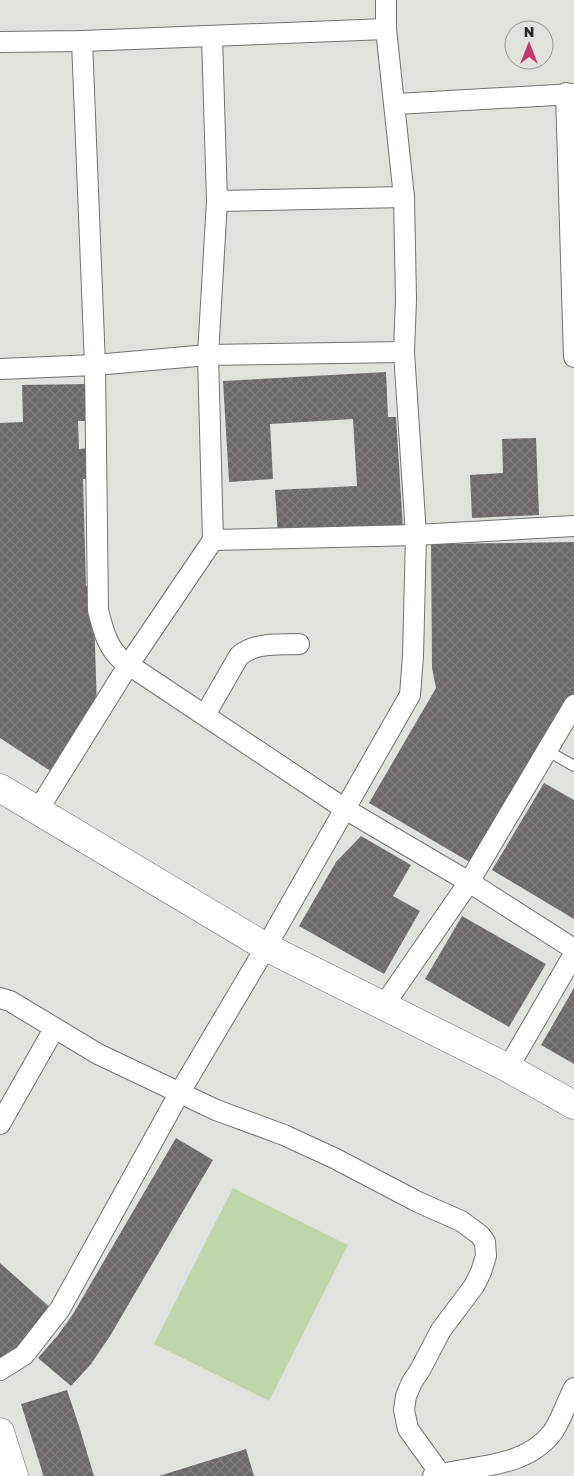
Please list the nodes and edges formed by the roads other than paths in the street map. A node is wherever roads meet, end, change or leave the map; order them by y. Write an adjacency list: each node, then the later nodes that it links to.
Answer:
1 (386, 0): 2 (street)
2 (386, 30): 3 (street); 7 (street)
3 (212, 37): 4 (street); 9 (street)
4 (82, 41): 5 (street); 13 (street)
5 (0, 42)
6 (570, 93): 7 (street); 12 (street)
7 (396, 104): 8 (street)
8 (404, 197): 9 (street); 10 (street)
9 (217, 201): 11 (street)
10 (404, 352): 11 (street); 16 (street)
11 (208, 356): 13 (street); 17 (street)
12 (574, 358)
13 (95, 365): 14 (street); 19 (street)
14 (0, 370)
15 (574, 526): 16 (street)
16 (416, 535): 17 (street); 25 (street)
17 (213, 540): 19 (street)
18 (299, 644): 21 (street)
19 (129, 664): 21 (street); 26 (street)
20 (574, 705): 22 (street)
21 (205, 715): 25 (street)
22 (546, 750): 23 (lane); 27 (street)
23 (574, 766)
24 (0, 788): 26 (street)
25 (345, 809): 27 (street); 28 (street)
26 (38, 810): 28 (street)
27 (469, 882): 29 (street); 32 (street)
28 (266, 947): 32 (street); 35 (street)
29 (574, 949)
30 (574, 954): 34 (street)
31 (0, 998): 33 (street)
32 (384, 1005): 34 (street)
33 (54, 1028): 35 (street); 37 (street)
34 (508, 1068): 36 (street)
35 (180, 1092): 38 (street); 41 (street)
36 (574, 1105)
37 (0, 1124)
38 (0, 1370)
39 (574, 1388): 41 (street)
40 (0, 1432): 42 (street)
41 (439, 1475)
42 (14, 1476)

